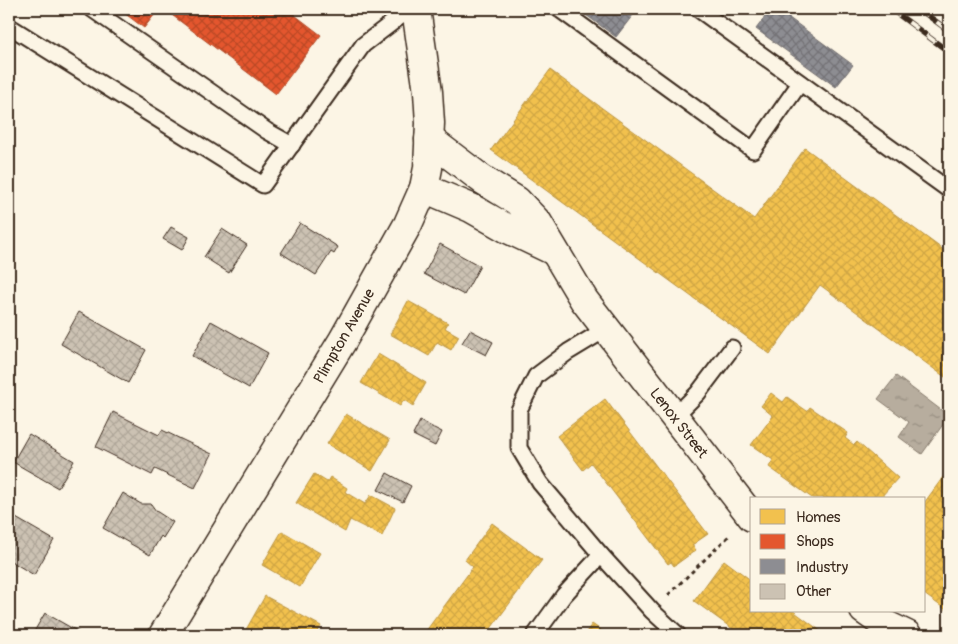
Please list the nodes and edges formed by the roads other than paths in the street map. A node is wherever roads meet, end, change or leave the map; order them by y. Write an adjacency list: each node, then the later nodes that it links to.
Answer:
1 (92, 9): 9 (lane)
2 (410, 9): 9 (lane)
3 (416, 9): 8 (street, Plimpton Avenue)
4 (559, 9): 7 (lane)
5 (698, 9): 7 (lane)
6 (9, 26): 9 (lane)
7 (800, 83): 11 (lane)
8 (429, 139): 10 (street, Plimpton Avenue); 12 (street, Lenox Street)
9 (292, 145)
10 (424, 188): 12 (street); 19 (street, Plimpton Avenue)
11 (949, 190)
12 (552, 250): 13 (street, Lenox Street)
13 (606, 329): 15 (street, Lenox Street); 17 (lane)
14 (732, 348): 15 (lane)
15 (674, 417): 16 (street, Lenox Street)
16 (750, 514)
17 (601, 555): 20 (lane); 21 (lane)
18 (867, 612): 22 (street)
19 (163, 635)
20 (535, 635)
21 (678, 635)
22 (907, 635)

